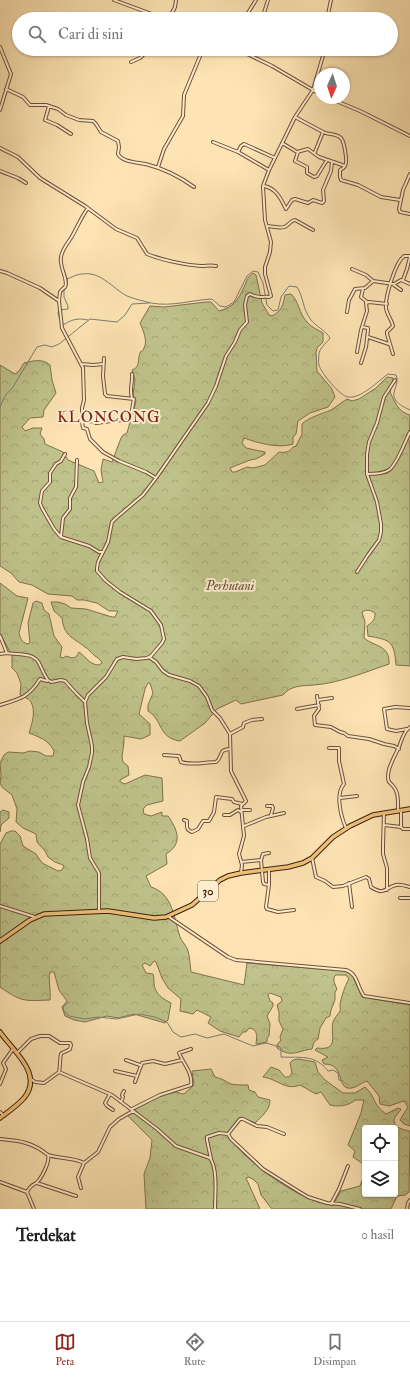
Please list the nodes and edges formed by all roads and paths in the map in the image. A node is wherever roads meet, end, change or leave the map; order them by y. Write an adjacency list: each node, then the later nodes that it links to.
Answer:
1 (114, 0): 6 (street)
2 (176, 0): 7 (street)
3 (256, 0): 8 (street)
4 (268, 0): 9 (street)
5 (331, 0): 10 (street)
6 (146, 12)
7 (172, 12)
8 (248, 12)
9 (264, 12)
10 (328, 12)
11 (0, 47): 17 (street)
12 (142, 56): 16 (street)
13 (200, 56): 36 (street)
14 (251, 56): 18 (street)
15 (323, 56): 18 (street)
16 (131, 62)
17 (6, 89): 20 (street); 21 (street)
18 (313, 90): 22 (street)
19 (343, 104): 25 (street)
20 (49, 106): 24 (street); 36 (street)
21 (0, 109)
22 (295, 117): 23 (street); 27 (street)
23 (323, 132): 31 (street); 35 (street)
24 (71, 134)
25 (410, 136)
26 (213, 142): 29 (street)
27 (282, 143): 30 (street); 32 (street)
28 (0, 148): 44 (street)
29 (238, 152): 32 (street); 37 (street)
30 (298, 152): 31 (street); 33 (street)
31 (315, 153): 33 (street)
32 (275, 158): 37 (street)
33 (327, 160): 34 (street)
34 (332, 162): 35 (street); 41 (street)
35 (345, 166): 43 (street)
36 (158, 167): 42 (street)
37 (269, 170): 41 (street)
38 (0, 171): 40 (street)
39 (410, 174): 43 (street)
40 (26, 183)
41 (264, 186): 46 (street)
42 (194, 187)
43 (400, 200): 45 (street)
44 (88, 208): 49 (street); 59 (street)
45 (410, 214)
46 (267, 226): 47 (street); 80 (street)
47 (313, 230)
48 (410, 256): 52 (street); 54 (street)
49 (216, 266)
50 (352, 269): 53 (street)
51 (0, 271): 59 (street)
52 (403, 280): 55 (street); 56 (street)
53 (373, 281): 54 (street); 57 (street)
54 (390, 284): 55 (street); 61 (street)
55 (394, 284): 58 (street)
56 (410, 284)
57 (363, 289): 60 (street); 62 (street)
58 (401, 290)
59 (59, 301): 70 (street)
60 (367, 302): 61 (street); 63 (street)
61 (387, 304): 65 (street)
62 (347, 312)
63 (362, 327): 64 (street); 66 (street)
64 (368, 336): 65 (street); 69 (street)
65 (389, 344): 67 (street)
66 (357, 352)
67 (393, 354)
68 (104, 358): 71 (street)
69 (361, 363)
70 (81, 364): 71 (street); 75 (street)
71 (104, 364): 74 (street)
72 (132, 374): 74 (street)
73 (395, 380): 79 (street)
74 (132, 398): 75 (street)
75 (82, 422): 80 (street)
76 (410, 432): 79 (street)
77 (65, 454): 81 (street)
78 (77, 460): 81 (street)
79 (368, 474): 83 (street)
80 (156, 478): 82 (street)
81 (61, 537): 82 (street)
82 (103, 552): 87 (street)
83 (357, 572)
84 (0, 636): 85 (street)
85 (7, 653): 86 (street); 88 (street)
86 (0, 654)
87 (149, 657): 94 (street); 101 (street)
88 (43, 671): 89 (street); 90 (street)
89 (40, 678): 90 (street); 95 (street)
90 (49, 681): 94 (street)
91 (317, 696): 93 (street)
92 (332, 698): 93 (street)
93 (318, 700): 96 (street)
94 (85, 702): 140 (street)
95 (0, 705)
96 (319, 705): 98 (street); 104 (street)
97 (410, 708): 100 (street)
98 (297, 709)
99 (262, 719): 101 (street)
100 (409, 728): 104 (street)
101 (230, 734): 103 (street)
102 (329, 748): 107 (street)
103 (230, 749): 105 (street); 108 (street)
104 (399, 749): 112 (street)
105 (164, 755)
106 (357, 796): 107 (street)
107 (340, 798): 122 (street)
108 (242, 804): 113 (street); 118 (street)
109 (267, 806): 117 (street)
110 (410, 809): 112 (highway, 30)
111 (250, 810): 113 (street)
112 (400, 811): 115 (highway, 30); 121 (street)
113 (242, 812): 116 (street); 120 (street)
114 (284, 813): 117 (street)
115 (384, 813): 119 (street); 122 (highway, 30)
116 (224, 815)
117 (271, 816): 120 (street)
118 (184, 820)
119 (384, 825): 121 (street); 134 (street)
120 (244, 826): 127 (street)
121 (401, 827): 123 (street)
122 (346, 828): 125 (highway, 30)
123 (410, 829)
124 (268, 853): 126 (street)
125 (312, 858): 128 (highway, 30); 131 (street)
126 (261, 860): 127 (street); 129 (street)
127 (241, 862): 130 (street)
128 (269, 869): 129 (highway, 30); 132 (street)
129 (262, 870): 130 (highway, 30); 132 (street)
130 (241, 873): 141 (highway, 30)
131 (350, 883): 134 (street); 138 (street)
132 (269, 885): 139 (street)
133 (410, 887): 134 (street)
134 (387, 890)
135 (400, 898): 136 (street)
136 (410, 898)
137 (0, 906): 142 (street)
138 (352, 907)
139 (294, 910)
140 (99, 912): 141 (highway, 30); 142 (highway, 30)
141 (168, 916): 144 (street)
142 (35, 917): 143 (highway, 30)
143 (0, 941)
144 (410, 1003)
145 (0, 1032): 146 (highway)
146 (13, 1049): 148 (highway); 157 (street)
147 (192, 1049): 150 (street)
148 (16, 1053): 153 (street); 155 (highway)
149 (126, 1060): 151 (street)
150 (182, 1060): 151 (street); 162 (street)
151 (140, 1065): 154 (street)
152 (115, 1071): 154 (street)
153 (60, 1072): 155 (street); 159 (street)
154 (137, 1076): 156 (street)
155 (30, 1078): 164 (highway)
156 (135, 1082)
157 (0, 1084)
158 (124, 1091): 160 (street)
159 (110, 1094): 160 (street); 161 (street)
160 (121, 1102): 162 (street)
161 (113, 1110)
162 (132, 1110): 169 (street); 170 (street)
163 (0, 1112): 164 (street)
164 (2, 1117)
165 (228, 1134): 166 (street); 169 (street); 178 (street)
166 (284, 1134)
167 (0, 1139): 168 (street)
168 (48, 1155): 170 (street); 173 (street)
169 (212, 1160): 180 (street)
170 (84, 1163): 174 (street)
171 (348, 1166): 178 (street)
172 (0, 1182): 175 (street)
173 (36, 1182): 175 (street); 176 (street)
174 (81, 1188)
175 (27, 1192): 179 (street)
176 (76, 1196)
177 (410, 1200): 182 (street)
178 (331, 1204): 181 (street)
179 (34, 1209)
180 (215, 1209)
181 (360, 1209)
182 (407, 1209)

